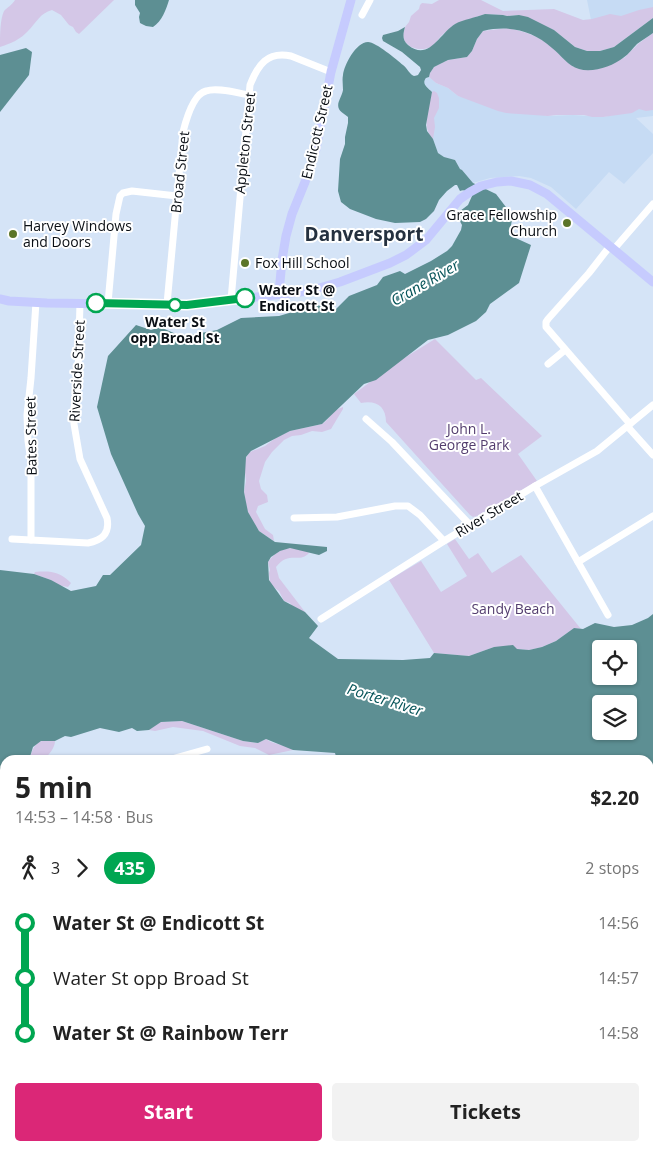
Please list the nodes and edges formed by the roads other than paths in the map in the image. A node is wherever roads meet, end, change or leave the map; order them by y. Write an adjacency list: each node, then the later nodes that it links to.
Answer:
1 (352, 0): 4 (main road, Endicott Street)
2 (370, 0): 3 (street)
3 (362, 16)
4 (331, 72): 5 (street, Appleton Street); 10 (main road, Endicott Street)
5 (250, 95): 6 (street, Broad Street); 12 (street, Appleton Street)
6 (177, 196): 15 (street); 16 (street, Broad Street)
7 (653, 204): 8 (street)
8 (612, 248): 9 (main road); 10 (main road); 17 (street)
9 (653, 282)
10 (279, 294): 12 (main road)
11 (0, 299): 13 (main road)
12 (231, 300): 16 (main road)
13 (36, 302): 14 (main road); 28 (street, Bates Street)
14 (80, 303): 15 (main road); 28 (street, Riverside Street)
15 (108, 303): 16 (main road)
16 (167, 304)
17 (565, 350): 18 (street); 21 (street)
18 (548, 364)
19 (653, 405): 21 (street, River Street)
20 (366, 419): 26 (street)
21 (629, 425): 22 (street); 23 (street, River Street)
22 (653, 455)
23 (535, 486): 26 (street, River Street); 30 (street)
24 (653, 516): 30 (street)
25 (294, 518): 29 (street)
26 (470, 525): 29 (street, River Street)
27 (12, 539): 28 (street)
28 (31, 540)
29 (444, 541): 32 (street, River Street)
30 (578, 562): 31 (street)
31 (608, 615)
32 (321, 618)
33 (207, 749): 34 (street)
34 (184, 755)

